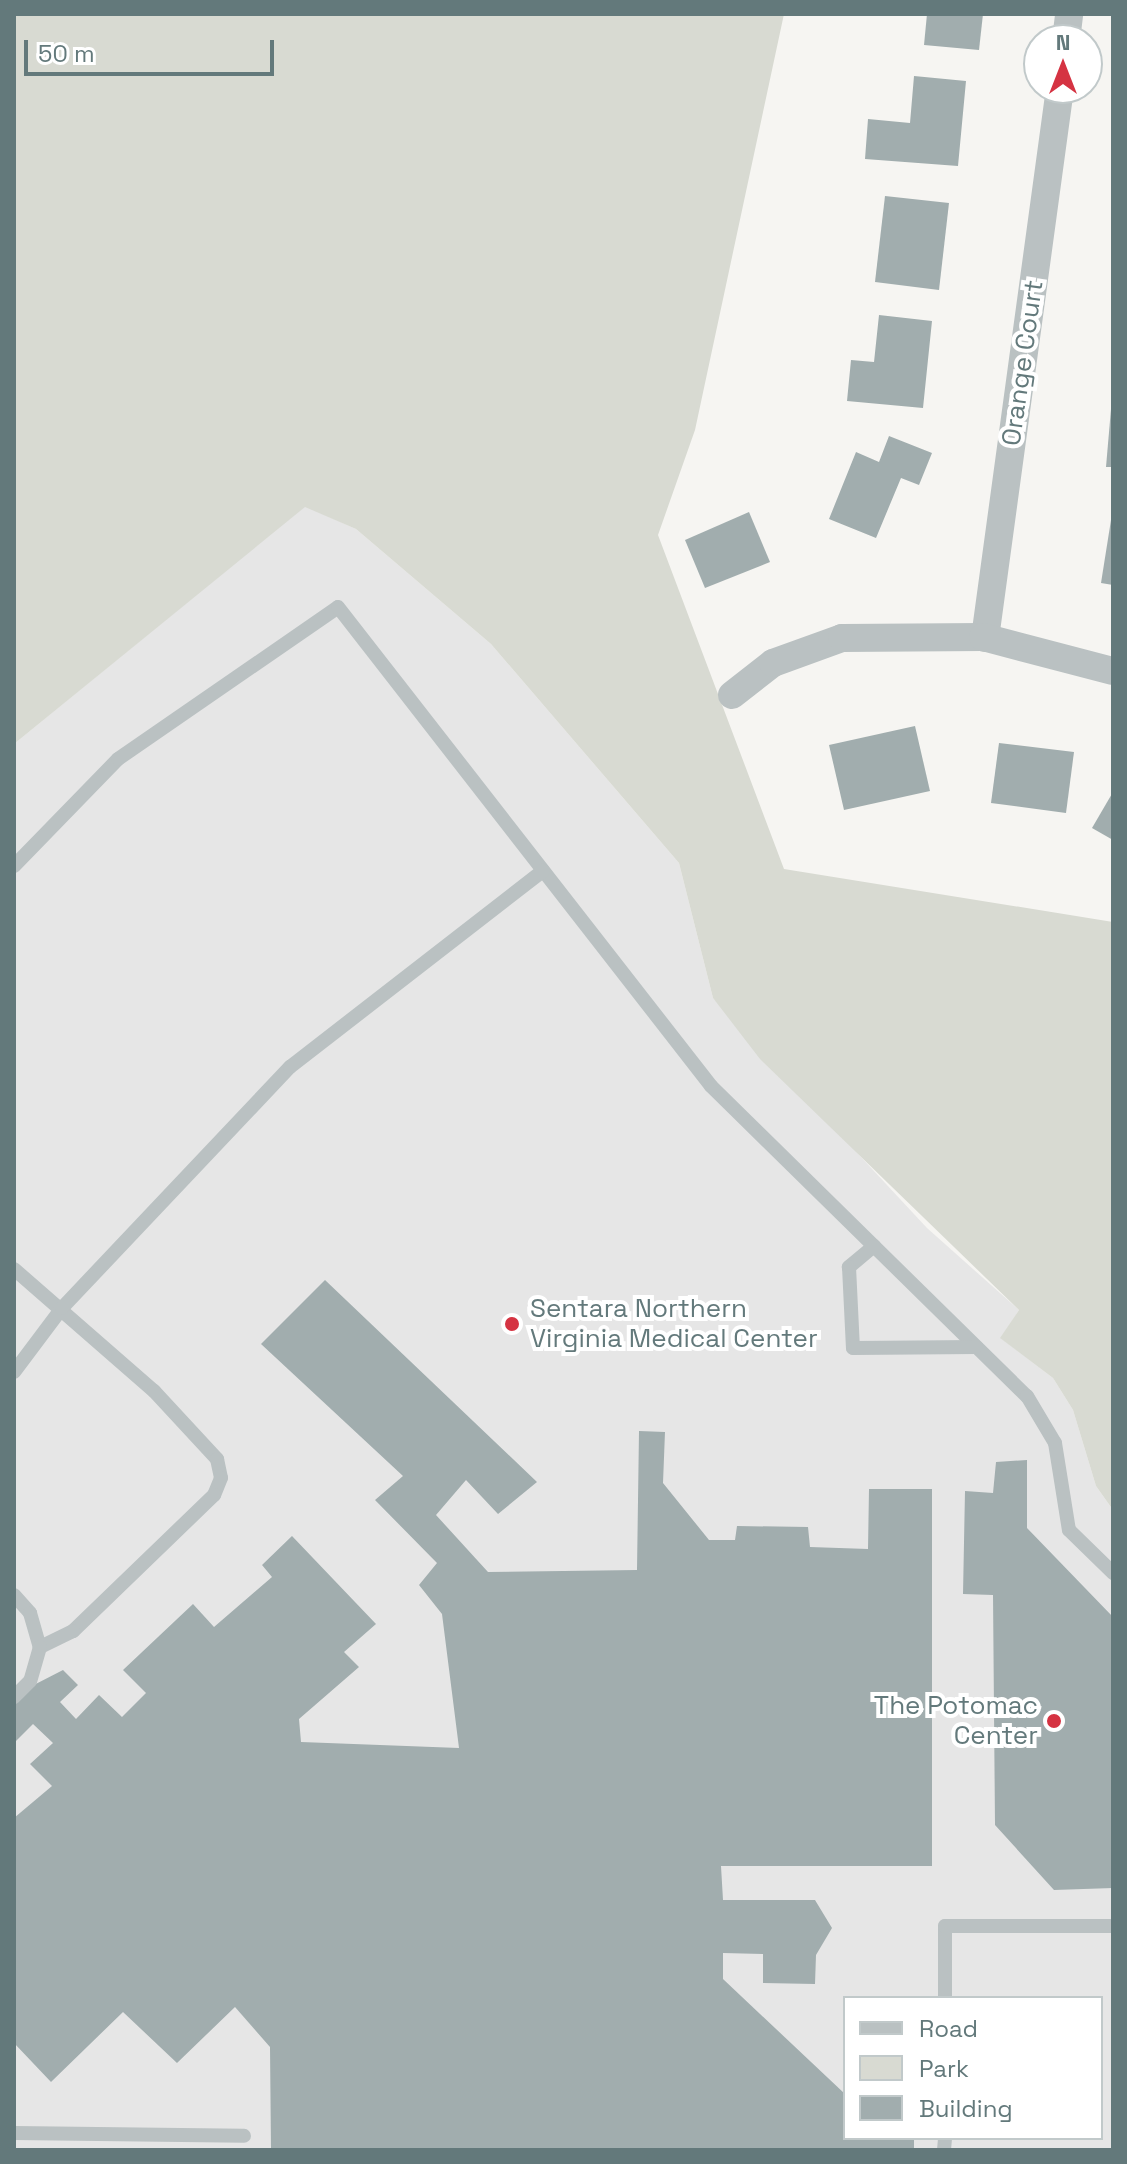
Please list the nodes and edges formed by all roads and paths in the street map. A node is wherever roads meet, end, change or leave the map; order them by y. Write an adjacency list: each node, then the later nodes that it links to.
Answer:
1 (1058, 104): 2 (street, Orange Court)
2 (985, 638): 3 (street); 4 (street)
3 (1113, 671)
4 (732, 695)
5 (14, 866): 6 (lane)
6 (543, 871): 7 (lane); 9 (lane)
7 (874, 1246): 10 (lane); 10 (lane)
8 (14, 1269): 9 (lane)
9 (62, 1308): 11 (lane); 14 (lane)
10 (976, 1347): 12 (lane)
11 (14, 1372)
12 (1113, 1573)
13 (14, 1595): 14 (lane)
14 (40, 1647): 15 (lane)
15 (14, 1697)
16 (1113, 1926): 17 (lane)
17 (945, 1996)
18 (14, 2133): 19 (lane)
19 (244, 2136)

